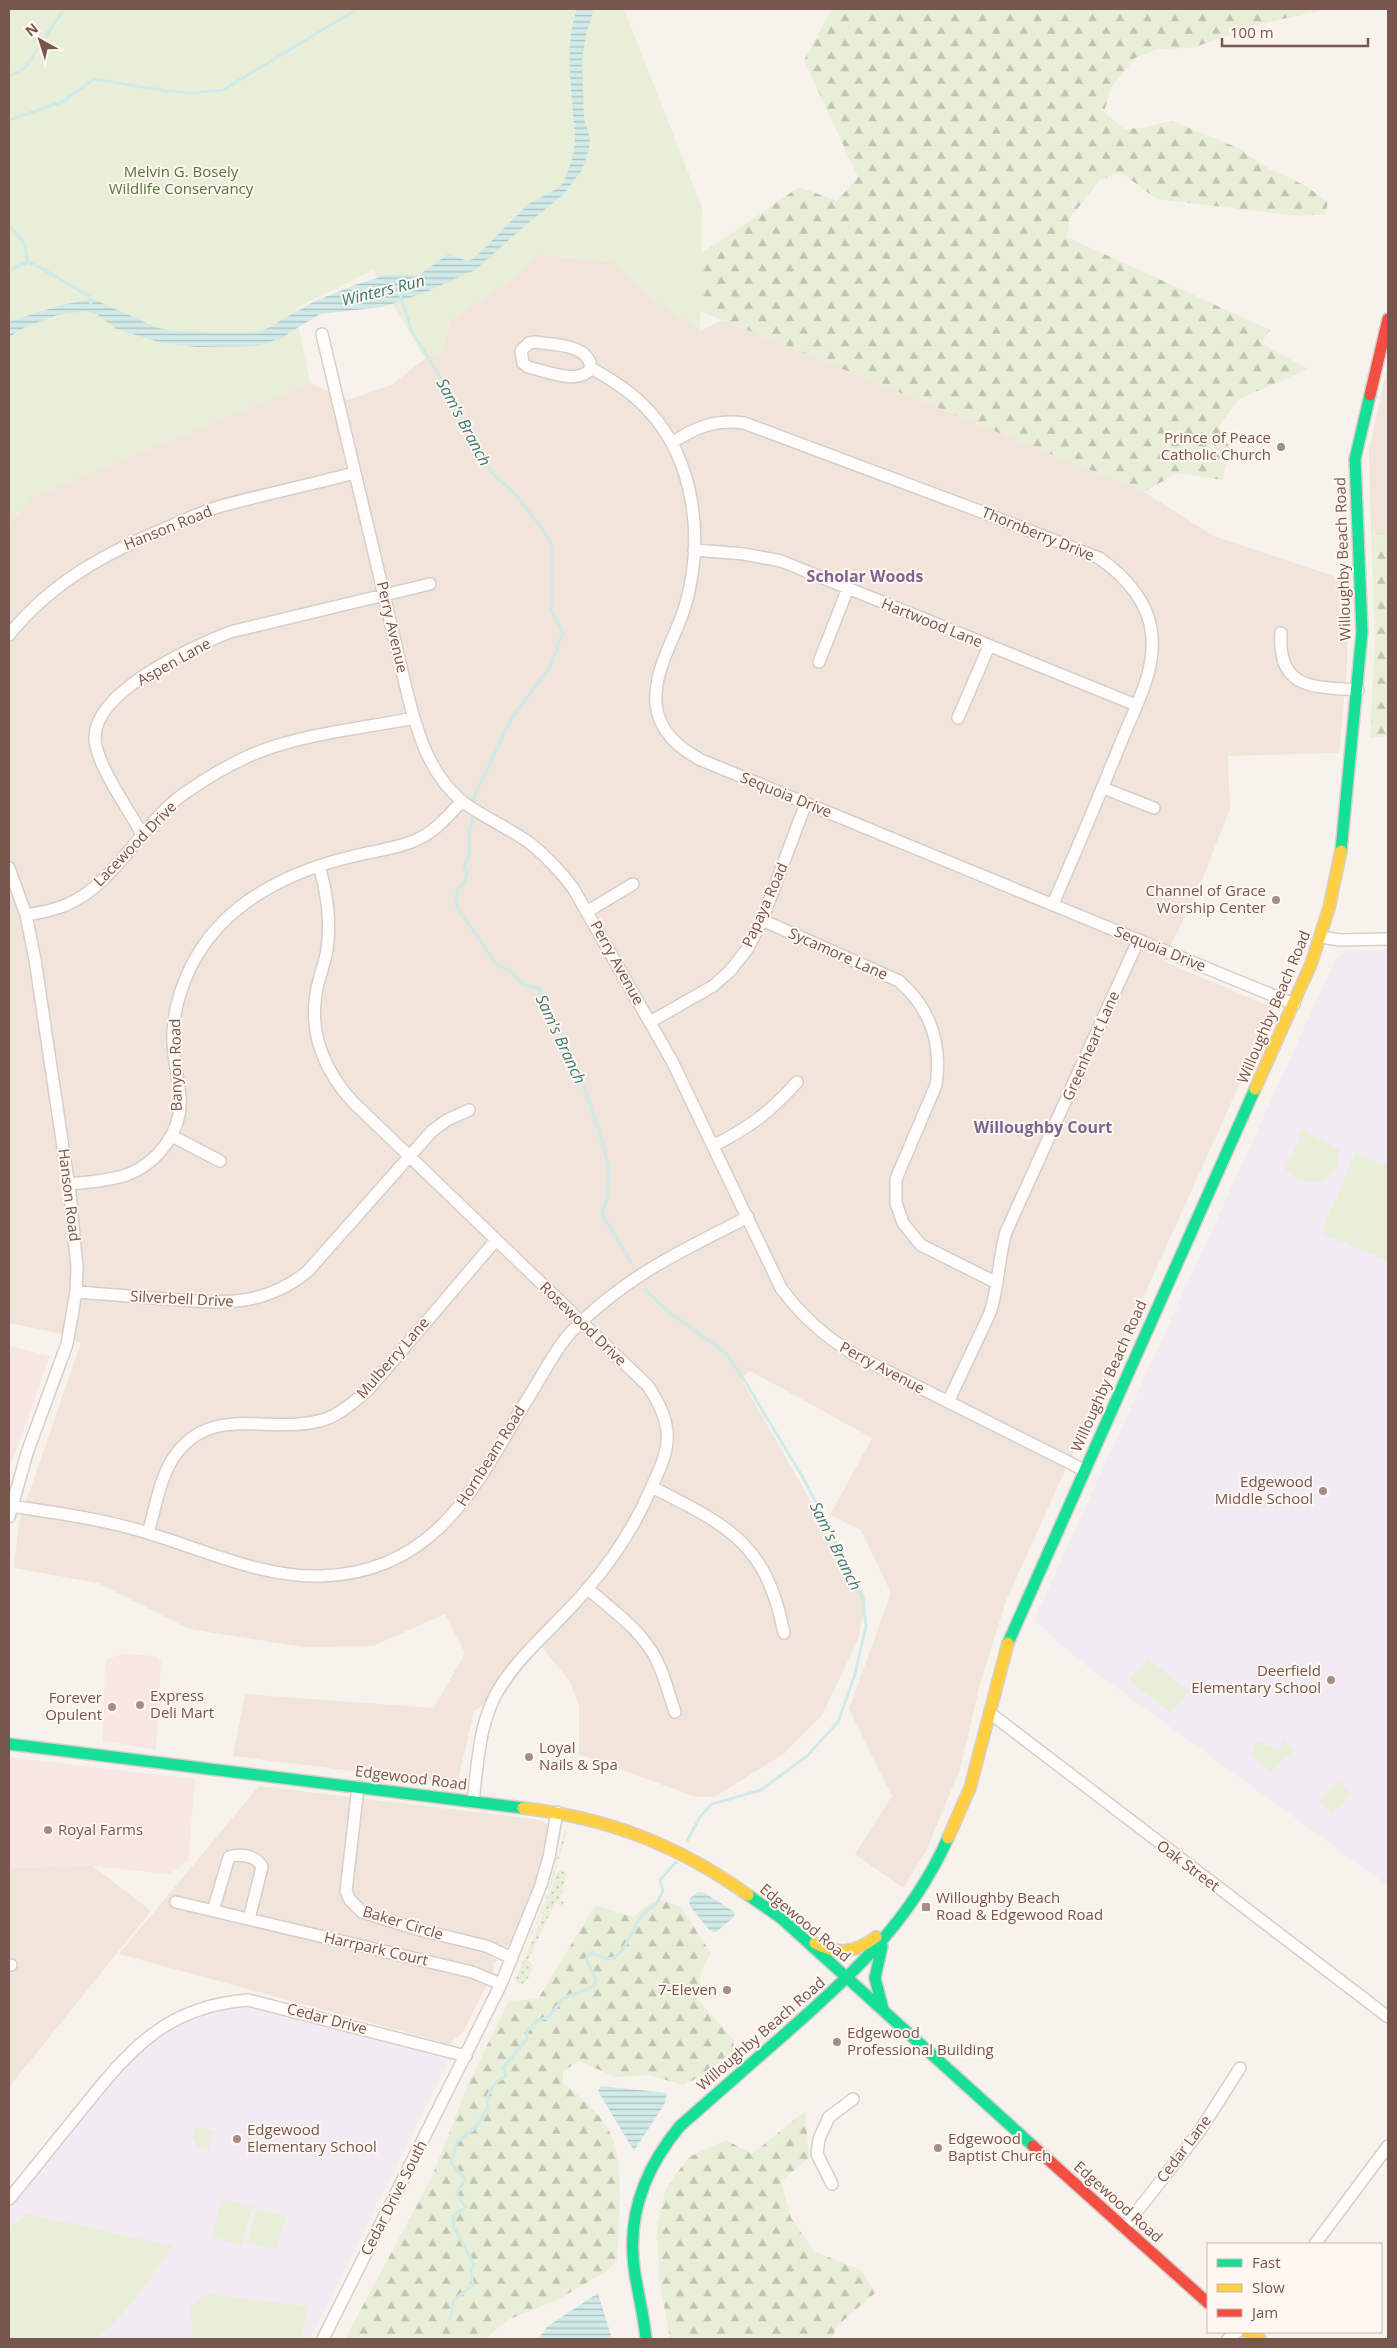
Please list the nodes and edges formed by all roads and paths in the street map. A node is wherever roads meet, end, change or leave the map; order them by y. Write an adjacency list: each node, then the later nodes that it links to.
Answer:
1 (1388, 319): 3 (street, Willoughby Beach Road)
2 (322, 334): 6 (street, Perry Avenue)
3 (1383, 365): 15 (street, Willoughby Beach Road)
4 (591, 368): 4 (street, Sequoia Drive); 5 (street, Sequoia Drive)
5 (672, 442): 7 (street, Sequoia Drive); 16 (street, Thornberry Drive)
6 (354, 473): 10 (street, Perry Avenue); 12 (street, Hanson Road)
7 (694, 550): 9 (street, Hartwood Lane); 21 (street, Sequoia Drive)
8 (430, 584): 10 (street, Aspen Lane)
9 (848, 588): 13 (street, Hartwood Lane); 14 (street)
10 (385, 595): 17 (street, Perry Avenue); 23 (street, Aspen Lane)
11 (1280, 633): 15 (street)
12 (9, 635)
13 (989, 646): 16 (street, Hartwood Lane); 18 (street)
14 (819, 662)
15 (1358, 690): 31 (street, Willoughby Beach Road)
16 (1136, 705): 19 (street, Thornberry Drive)
17 (414, 718): 20 (street, Perry Avenue); 23 (street, Lacewood Drive)
18 (958, 718)
19 (1103, 788): 22 (street); 27 (street, Thornberry Drive)
20 (462, 801): 24 (street, Banyon Road); 28 (street, Perry Avenue)
21 (806, 803): 27 (street, Sequoia Drive); 30 (street, Papaya Road)
22 (1154, 808)
23 (142, 834): 29 (street, Lacewood Drive)
24 (319, 866): 38 (street, Banyon Road); 40 (street, Rosewood Drive)
25 (9, 868): 29 (street, Hanson Road)
26 (633, 884): 28 (street)
27 (1053, 904): 33 (street, Sequoia Drive)
28 (588, 911): 35 (street, Perry Avenue)
29 (26, 915): 42 (street, Hanson Road)
30 (762, 920): 35 (street, Papaya Road); 45 (street, Sycamore Lane)
31 (1321, 937): 32 (street); 34 (street, Willoughby Beach Road)
32 (1388, 939)
33 (1138, 941): 34 (street, Sequoia Drive); 45 (street, Greenheart Lane)
34 (1294, 1004): 49 (street, Willoughby Beach Road)
35 (650, 1022): 39 (street, Perry Avenue)
36 (797, 1082): 39 (street)
37 (469, 1110): 40 (street, Silverbell Drive)
38 (172, 1136): 41 (street); 42 (street, Banyon Road)
39 (713, 1146): 43 (street, Perry Avenue)
40 (410, 1156): 44 (street, Rosewood Drive); 46 (street, Silverbell Drive)
41 (220, 1160)
42 (69, 1184): 46 (street, Hanson Road)
43 (748, 1217): 47 (street, Hornbeam Road); 48 (street, Perry Avenue)
44 (496, 1240): 47 (street, Rosewood Drive); 52 (street, Mulberry Lane)
45 (997, 1283): 48 (street, Greenheart Lane)
46 (76, 1292): 51 (street, Hanson Road)
47 (581, 1322): 50 (street, Rosewood Drive); 52 (street, Hornbeam Road)
48 (948, 1402): 49 (street, Perry Avenue)
49 (1084, 1470): 56 (street, Willoughby Beach Road)
50 (652, 1487): 53 (street, Rosewood Drive); 54 (street)
51 (10, 1511): 52 (street, Hornbeam Road)
52 (148, 1533)
53 (588, 1589): 55 (street); 59 (street, Rosewood Drive)
54 (784, 1633)
55 (675, 1712)
56 (990, 1713): 63 (street, Willoughby Beach Road); 71 (street, Oak Street)
57 (9, 1744): 58 (street, Edgewood Road)
58 (358, 1787): 59 (street, Edgewood Road); 67 (street, Baker Circle)
59 (473, 1801): 60 (street, Edgewood Road)
60 (557, 1812): 65 (street, Edgewood Road); 67 (street)
61 (176, 1902): 62 (street, Harrpark Court)
62 (214, 1911): 64 (street, Harrpark Court); 64 (street)
63 (902, 1918): 65 (street); 66 (street, Willoughby Beach Road)
64 (249, 1919): 69 (street, Harrpark Court)
65 (801, 1936): 68 (street, Edgewood Road)
66 (884, 1938): 68 (street, Willoughby Beach Road); 70 (street)
67 (512, 1958): 69 (street)
68 (848, 1978): 70 (street, Edgewood Road); 82 (street, Willoughby Beach Road)
69 (501, 1984): 72 (street)
70 (885, 2013): 78 (street, Edgewood Road)
71 (1388, 2017)
72 (466, 2056): 77 (street, Cedar Drive); 81 (street, Cedar Drive South)
73 (1240, 2068): 78 (street, Cedar Lane)
74 (852, 2100): 76 (street)
75 (1388, 2146): 79 (street)
76 (832, 2184)
77 (9, 2199)
78 (1124, 2228): 80 (street, Edgewood Road)
79 (1316, 2243)
80 (1207, 2301)
81 (322, 2339)
82 (646, 2339)

